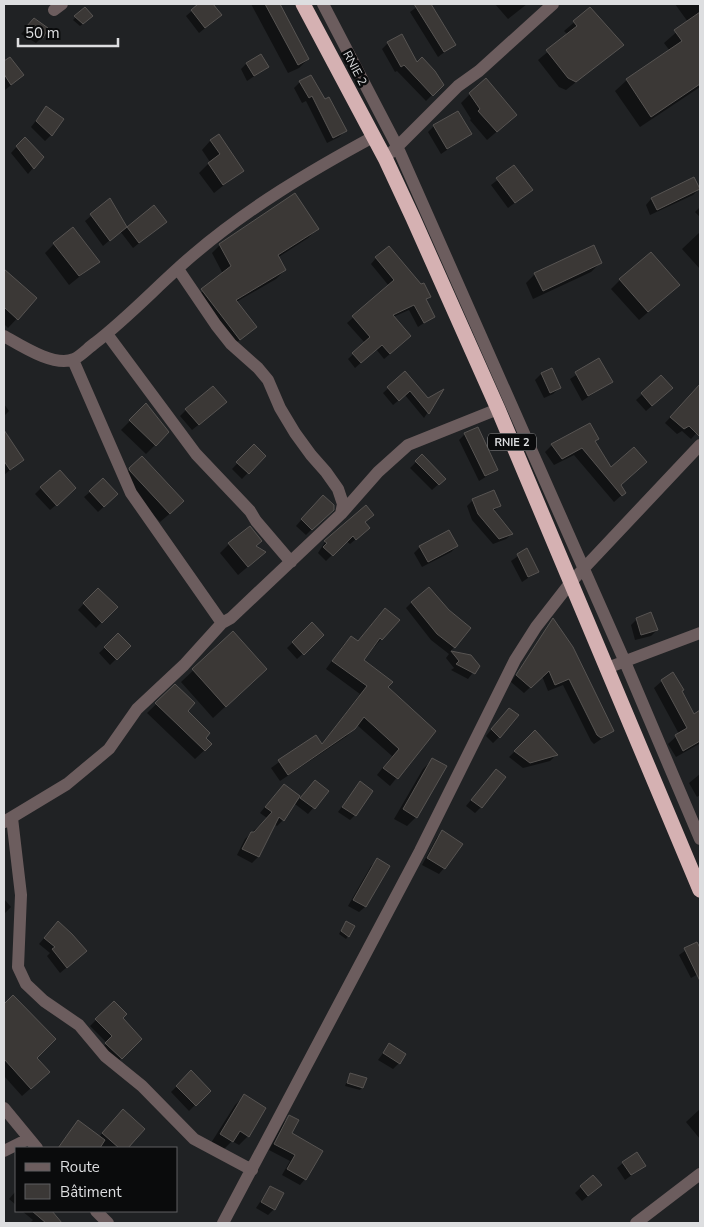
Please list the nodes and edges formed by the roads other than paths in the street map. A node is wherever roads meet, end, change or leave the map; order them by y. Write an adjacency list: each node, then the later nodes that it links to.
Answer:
1 (303, 4): 4 (highway, RNIE 2 / RNIE 2)
2 (323, 4): 5 (street)
3 (553, 4): 5 (street)
4 (373, 137): 6 (highway, RNIE 2 / RNIE 2); 7 (street)
5 (397, 146): 6 (street); 15 (street)
6 (386, 160): 11 (highway, RNIE 2 / RNIE 2)
7 (178, 268): 8 (street); 13 (street)
8 (107, 334): 10 (street); 14 (street)
9 (4, 336): 10 (street)
10 (73, 360): 17 (street)
11 (498, 408): 13 (street); 16 (highway, RNIE 2 / RNIE 2)
12 (700, 446): 15 (street)
13 (341, 514): 14 (street)
14 (291, 562): 17 (street)
15 (584, 568): 16 (street); 19 (street)
16 (571, 582): 20 (highway, RNIE 2 / RNIE 2); 26 (street)
17 (222, 623): 21 (street)
18 (700, 633): 19 (street)
19 (625, 662): 20 (street); 22 (street)
20 (607, 668): 23 (highway, RNIE 2 / RNIE 2)
21 (8, 820): 26 (street)
22 (700, 839)
23 (700, 890)
24 (4, 1108): 25 (street)
25 (32, 1144)
26 (252, 1170): 30 (street)
27 (700, 1174): 31 (street)
28 (97, 1212): 29 (street)
29 (108, 1223)
30 (223, 1223)
31 (636, 1223)

